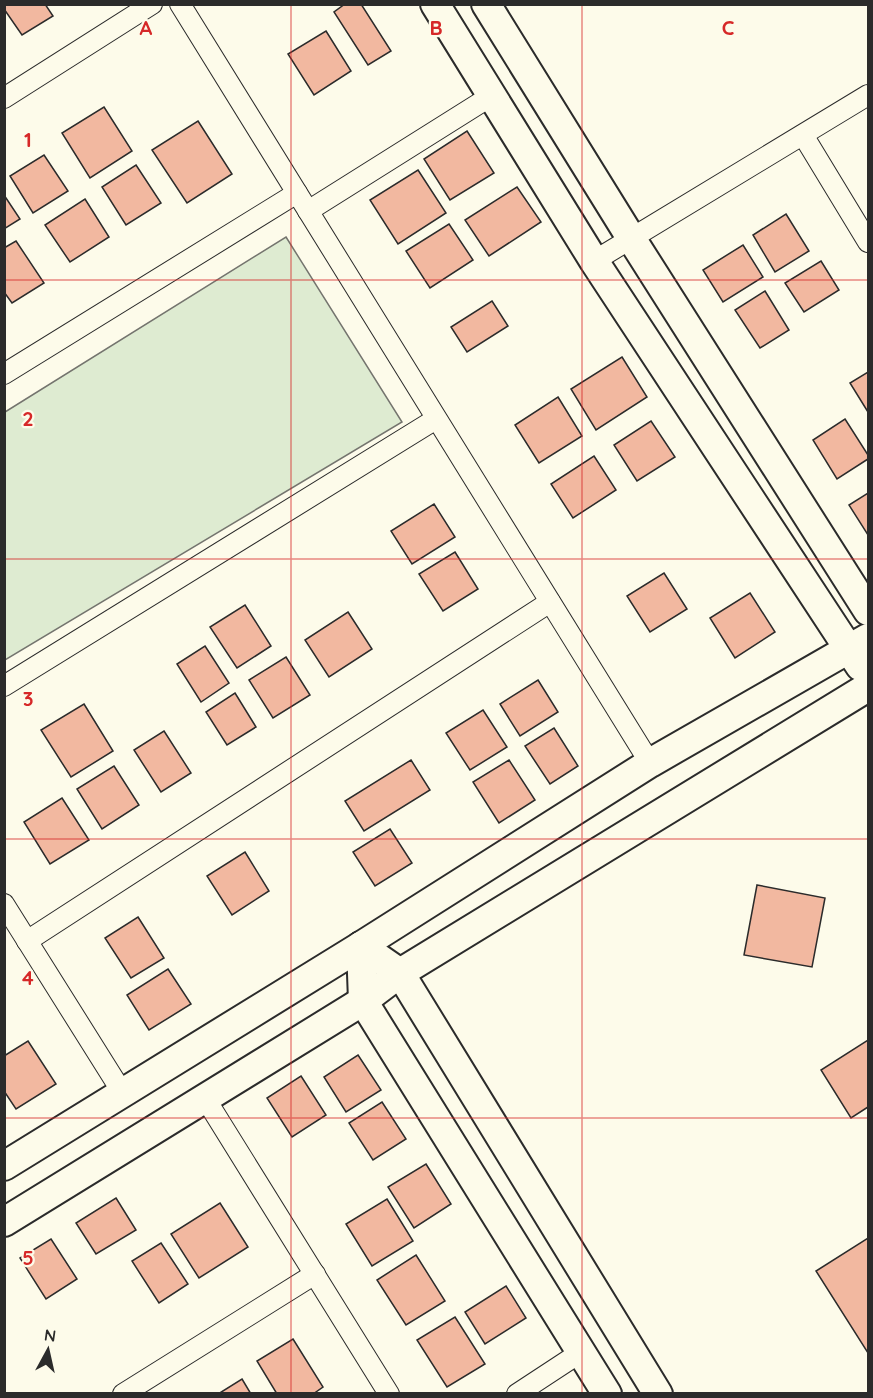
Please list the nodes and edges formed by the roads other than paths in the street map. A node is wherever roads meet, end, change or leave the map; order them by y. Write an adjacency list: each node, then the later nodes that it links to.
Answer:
1 (152, 4): 7 (street)
2 (180, 4): 9 (street)
3 (435, 4): 6 (street)
4 (486, 4): 11 (street)
5 (868, 95): 8 (street)
6 (491, 96): 10 (street); 13 (street)
7 (4, 98)
8 (802, 135): 11 (street); 12 (street)
9 (297, 193): 10 (street); 14 (street)
10 (308, 211): 15 (street)
11 (632, 238): 13 (street); 17 (street)
12 (868, 242)
13 (594, 261): 18 (street)
14 (4, 374)
15 (436, 419): 16 (street); 20 (street)
16 (550, 602): 22 (street); 24 (street)
17 (868, 611)
18 (859, 644): 19 (street); 22 (street)
19 (868, 680)
20 (4, 686)
21 (868, 687): 26 (street)
22 (650, 763): 25 (street)
23 (4, 904): 24 (street)
24 (27, 941): 28 (street)
25 (361, 946): 26 (street); 27 (street); 28 (street)
26 (400, 973): 27 (street); 38 (street)
27 (363, 1000): 29 (street); 33 (street)
28 (122, 1092): 30 (street)
29 (205, 1098): 31 (street); 32 (street)
30 (4, 1166)
31 (4, 1222)
32 (315, 1274): 34 (street); 35 (street)
33 (581, 1352): 36 (street); 37 (street)
34 (123, 1394)
35 (389, 1394)
36 (518, 1394)
37 (607, 1394)
38 (658, 1394)

